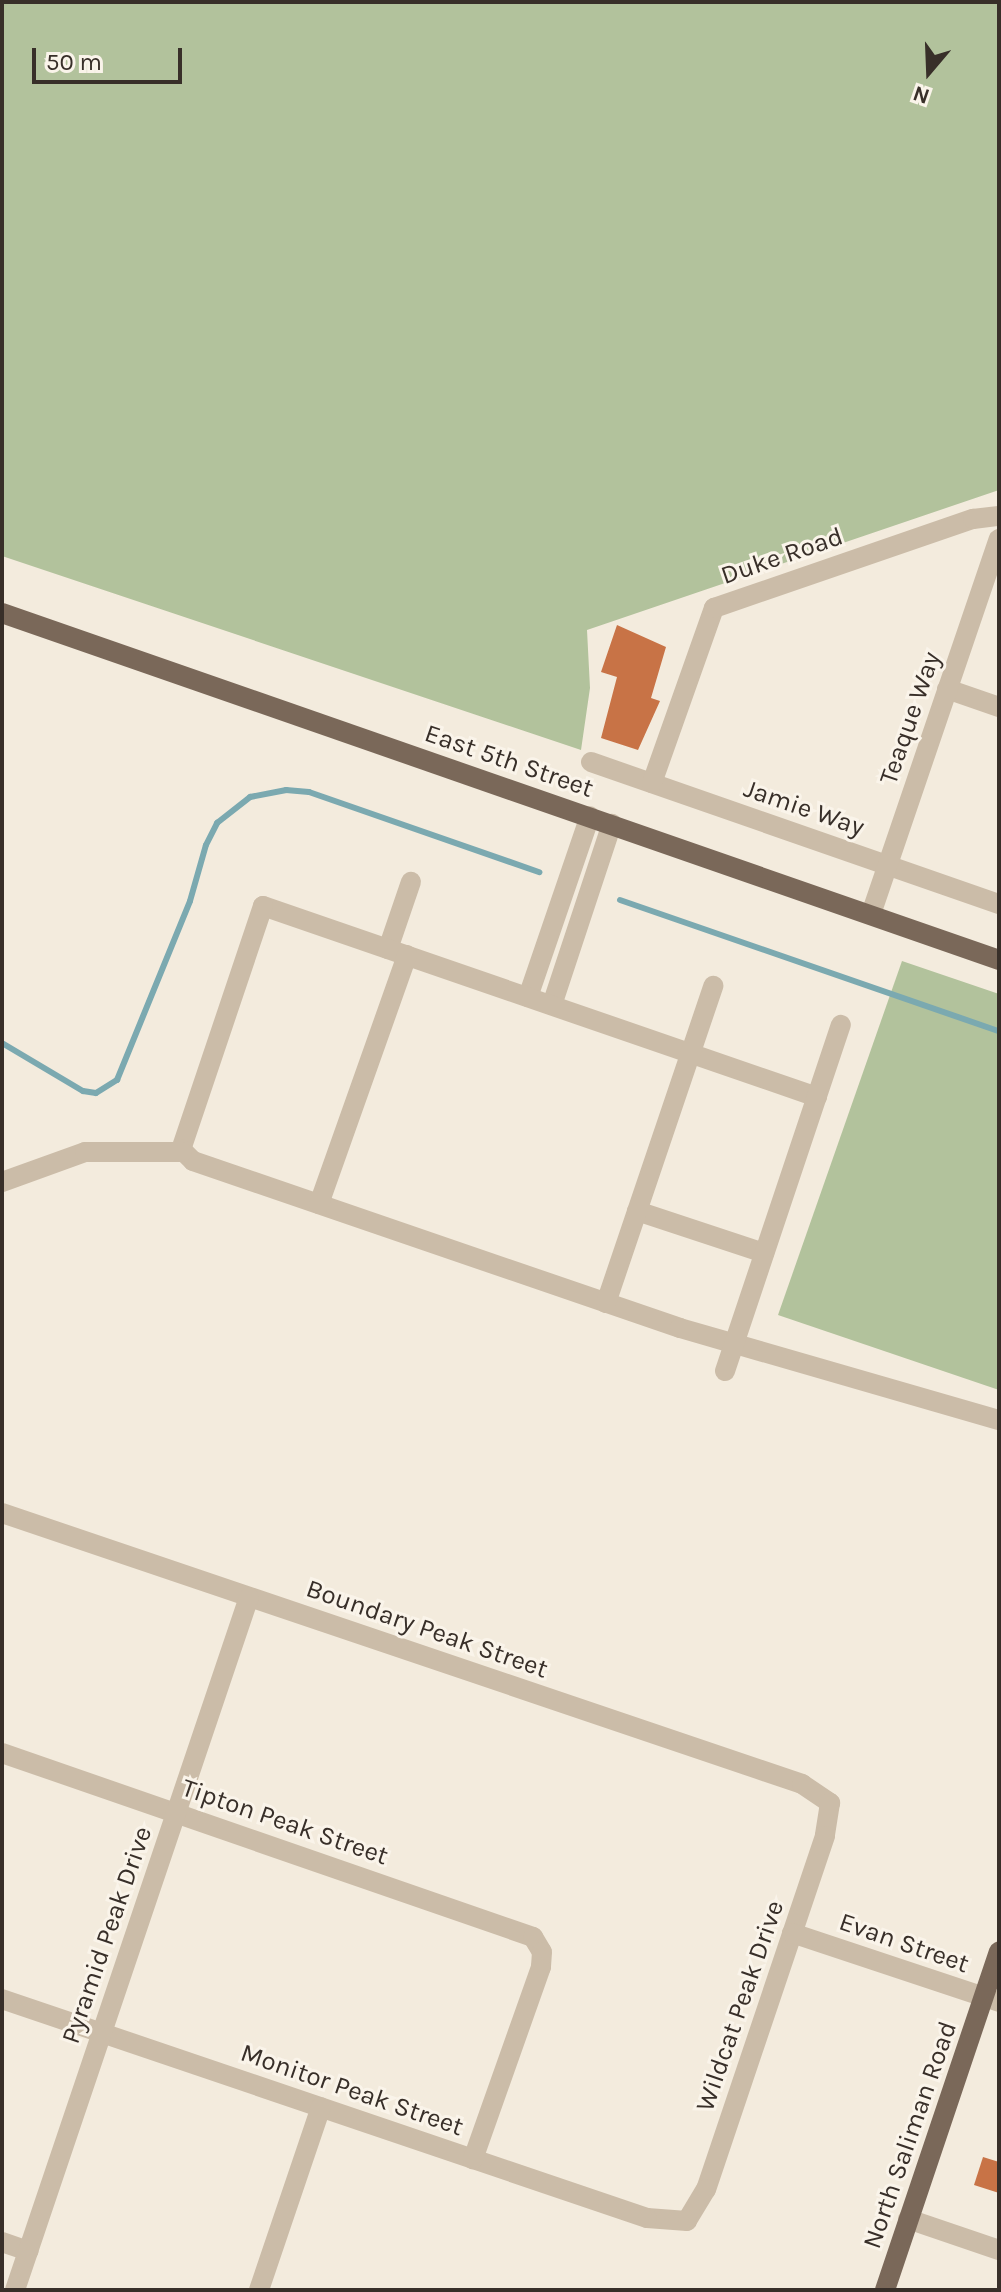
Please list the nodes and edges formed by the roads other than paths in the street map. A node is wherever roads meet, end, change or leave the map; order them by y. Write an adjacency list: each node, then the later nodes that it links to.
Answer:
1 (999, 516): 7 (street, Duke Road)
2 (999, 539): 4 (street, Teaque Way)
3 (2, 613): 8 (main road, East 5th Street)
4 (947, 689): 5 (street); 10 (street, Teaque Way)
5 (999, 707)
6 (591, 762): 7 (street, Jamie Way)
7 (652, 783): 10 (street, Jamie Way)
8 (590, 816): 9 (main road, East 5th Street); 14 (street)
9 (612, 824): 13 (main road, East 5th Street); 15 (street)
10 (887, 865): 12 (street, Jamie Way); 13 (street, Teaque Way)
11 (411, 882): 16 (street)
12 (999, 904)
13 (871, 914): 17 (main road, East 5th Street)
14 (546, 943): 15 (street); 19 (street)
15 (570, 951): 20 (street)
16 (397, 952): 19 (street); 24 (street); 26 (street)
17 (999, 960)
18 (713, 986): 22 (street)
19 (528, 997): 20 (street)
20 (552, 1005): 22 (street)
21 (841, 1025): 23 (street)
22 (690, 1053): 23 (street); 27 (street)
23 (817, 1097): 28 (street)
24 (182, 1152): 25 (street); 26 (street)
25 (2, 1182)
26 (319, 1204): 29 (street)
27 (637, 1211): 28 (street); 29 (street)
28 (764, 1253): 30 (street)
29 (606, 1303): 30 (street)
30 (734, 1342): 31 (street); 32 (street)
31 (725, 1371)
32 (996, 1423)
33 (2, 1513): 34 (street, Boundary Peak Street)
34 (249, 1597): 36 (street, Boundary Peak Street); 37 (street, Pyramid Peak Drive)
35 (2, 1753): 37 (street, Tipton Peak Street)
36 (830, 1803): 38 (street, Wildcat Peak Drive)
37 (176, 1813): 42 (street, Pyramid Peak Drive); 44 (street, Tipton Peak Street)
38 (792, 1933): 41 (street, Evan Street); 46 (street, Wildcat Peak Drive)
39 (999, 1952): 41 (main road, North Saliman Road)
40 (2, 1999): 42 (street, Monitor Peak Street)
41 (992, 2000): 45 (main road, North Saliman Road)
42 (102, 2033): 43 (street, Monitor Peak Street); 49 (street, Pyramid Peak Drive)
43 (321, 2107): 44 (street, Monitor Peak Street); 51 (street)
44 (473, 2159): 46 (street, Monitor Peak Street)
45 (908, 2219): 48 (street); 52 (main road, North Saliman Road)
46 (687, 2221)
47 (2, 2242): 49 (street)
48 (999, 2250)
49 (28, 2251): 50 (street, Pyramid Peak Drive)
50 (15, 2290)
51 (259, 2290)
52 (885, 2290)

